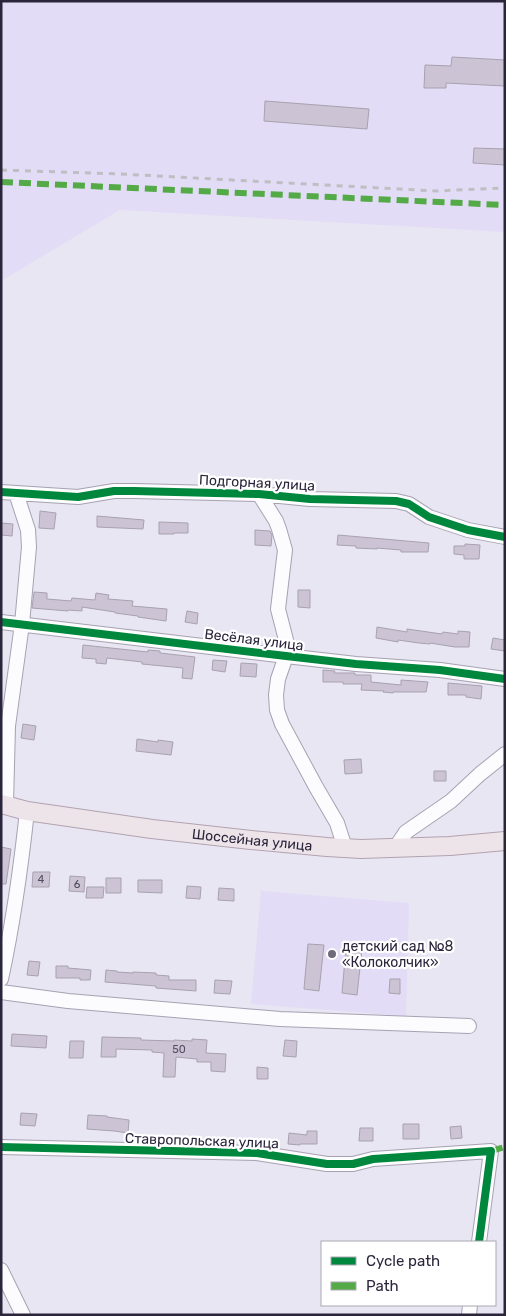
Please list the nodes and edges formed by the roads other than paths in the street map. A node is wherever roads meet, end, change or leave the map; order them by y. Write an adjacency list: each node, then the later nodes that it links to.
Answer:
1 (1, 492): 2 (street, Подгорная улица)
2 (16, 493): 3 (street, Подгорная улица); 6 (street)
3 (259, 494): 4 (street, Подгорная улица); 7 (street)
4 (505, 537)
5 (1, 622): 6 (street, Весёлая улица)
6 (22, 624): 7 (street, Весёлая улица); 10 (street)
7 (286, 656): 8 (street, Весёлая улица); 15 (street)
8 (505, 679)
9 (505, 754): 14 (street)
10 (5, 756): 11 (street)
11 (4, 804): 12 (main road, Шоссейная улица)
12 (27, 811): 15 (main road, Шоссейная улица); 16 (street)
13 (505, 841): 14 (main road, Шоссейная улица)
14 (396, 847): 15 (main road, Шоссейная улица)
15 (344, 848)
16 (1, 979)
17 (1, 992): 18 (street)
18 (469, 1026)
19 (1, 1147): 20 (street, Ставропольская улица)
20 (479, 1241)
21 (1, 1270): 22 (street)
22 (23, 1315)

